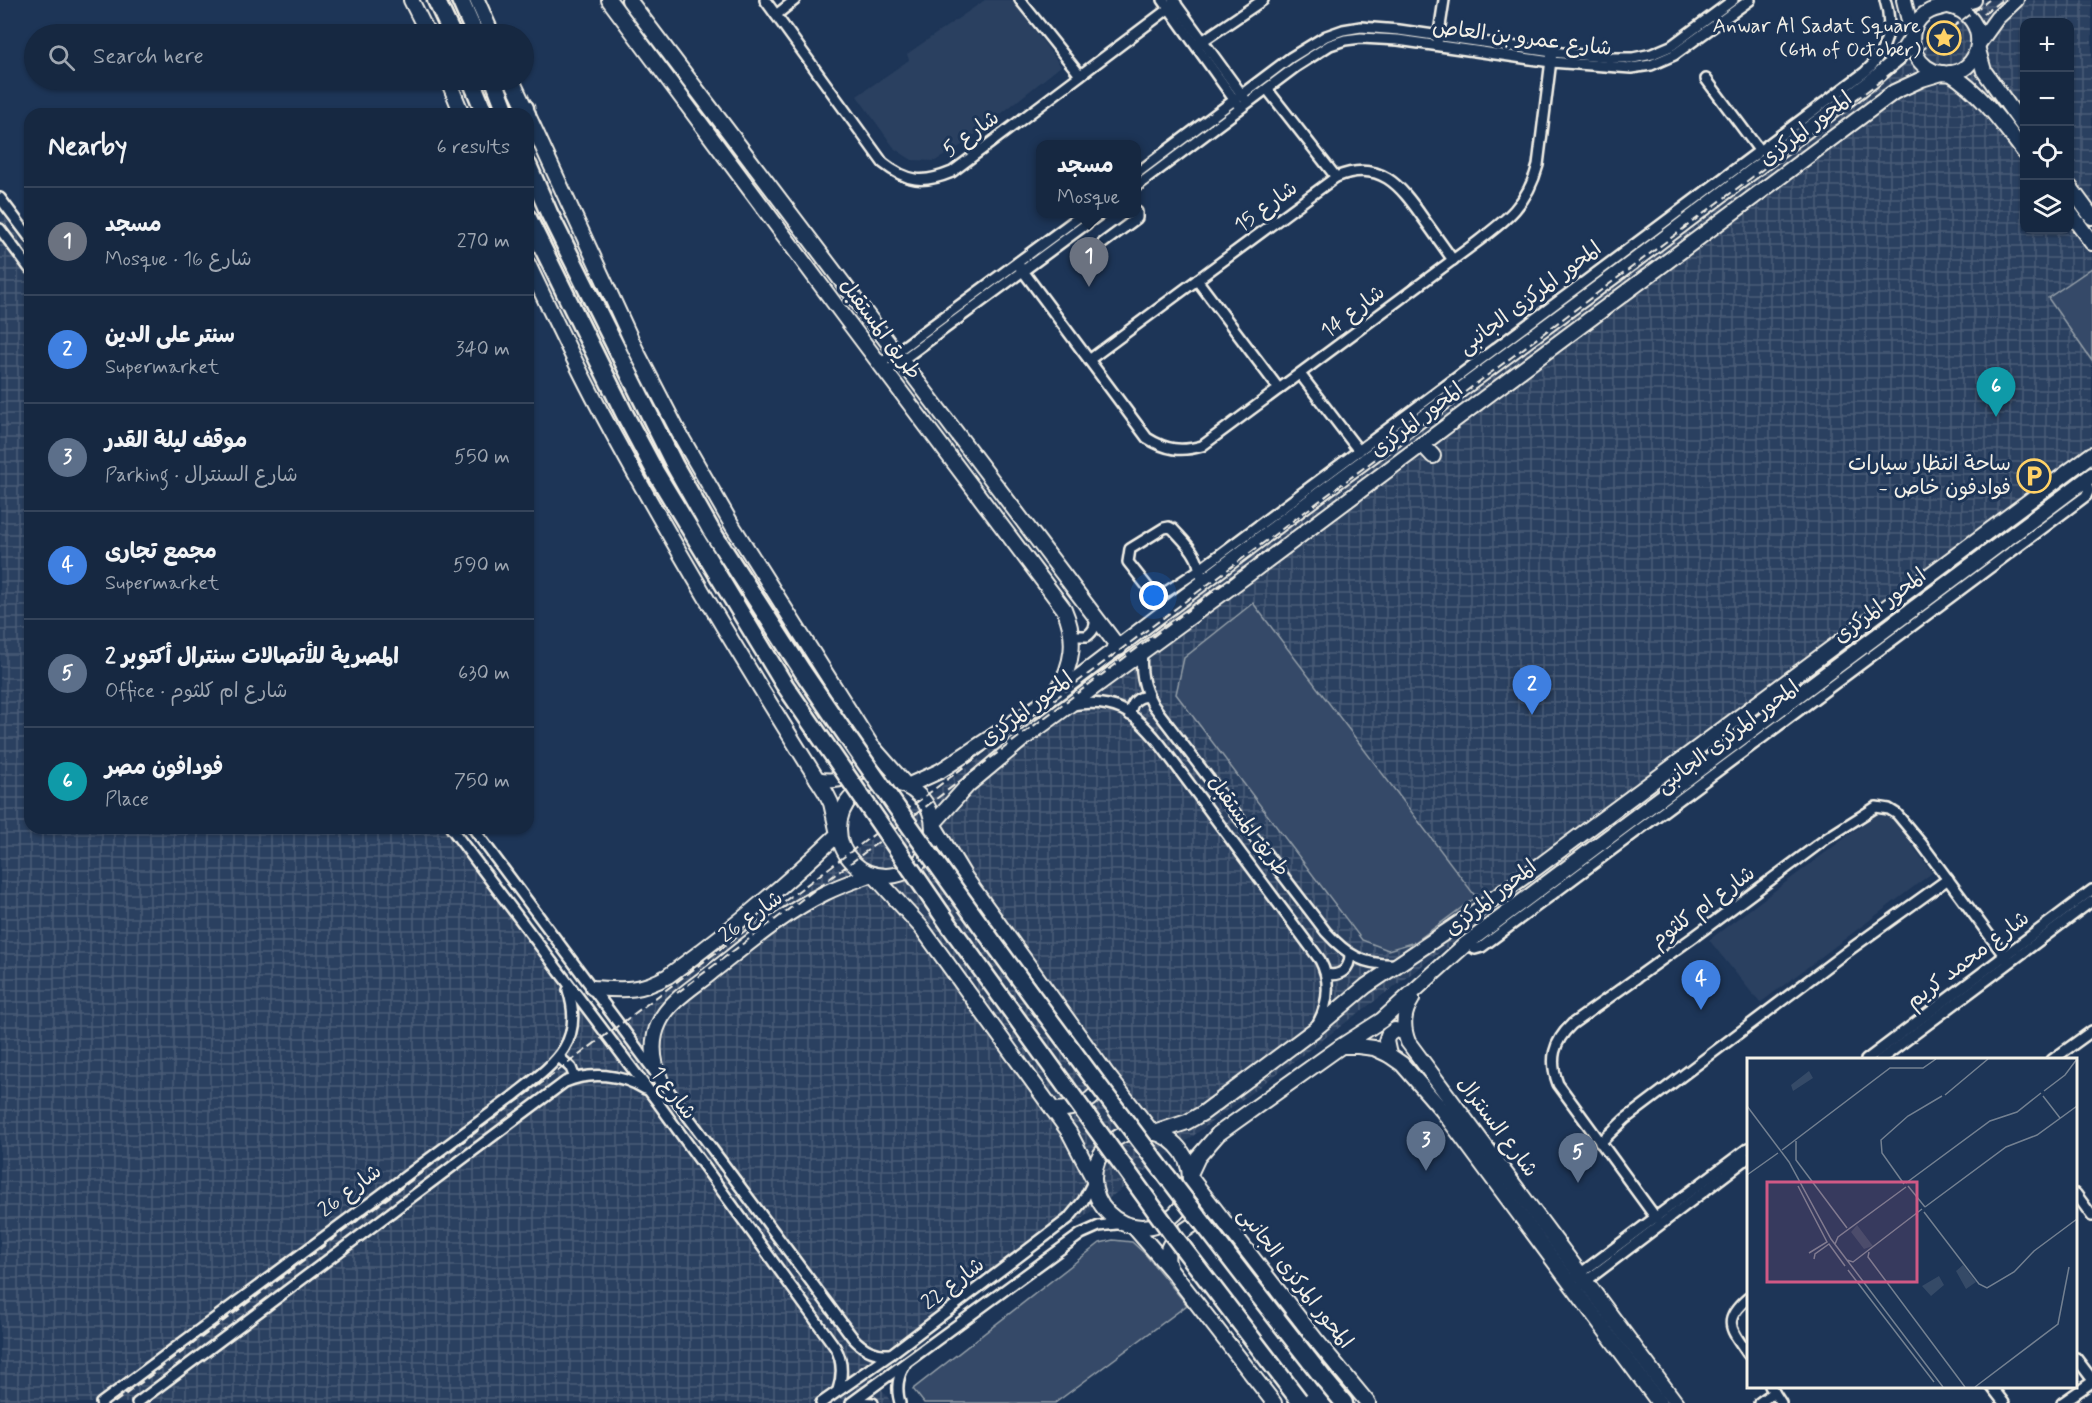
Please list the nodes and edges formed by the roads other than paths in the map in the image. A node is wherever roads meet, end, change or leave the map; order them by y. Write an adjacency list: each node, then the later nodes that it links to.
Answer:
1 (411, 0): 22 (main road)
2 (436, 0): 23 (highway)
3 (460, 0): 24 (highway)
4 (477, 0): 25 (main road)
5 (609, 0): 78 (main road, طريق المستقبل)
6 (629, 0): 75 (main road, طريق المستقبل)
7 (765, 0): 21 (street, شارع 5)
8 (795, 0): 21 (street)
9 (1020, 0): 33 (street)
10 (1162, 0): 19 (street)
11 (1263, 0): 28 (street)
12 (1444, 0): 27 (street)
13 (1733, 0): 30 (street, شارع عمرو بن العاص)
14 (1750, 0): 31 (street, شارع عمرو بن العاص)
15 (1885, 0): 34 (street, المحور المركزى الجانبى)
16 (1904, 0): 26 (main road)
17 (1974, 0): 20 (main road)
18 (2016, 0): 29 (main road)
19 (1173, 4): 28 (street); 33 (street, شارع 5)
20 (1940, 4): 26 (main road); 29 (main road)
21 (776, 15): 33 (street, شارع 5)
22 (423, 24)
23 (447, 24)
24 (471, 24)
25 (488, 24)
26 (1912, 35): 32 (main road); 34 (main road, المحور المركزى)
27 (1438, 40): 30 (street, شارع عمرو بن العاص); 31 (street, شارع عمرو بن العاص); 36 (street, شارع عمرو بن العاص); 41 (street, شارع عمرو بن العاص)
28 (1199, 43): 41 (street)
29 (1978, 46): 32 (main road); 46 (main road)
30 (1552, 52): 31 (street, شارع 14)
31 (1551, 62): 66 (street, شارع 14)
32 (1946, 73): 48 (main road); 72 (main road, المحور المركزى)
33 (1080, 75)
34 (1869, 76): 49 (street, المحور المركزى الجانبى); 68 (main road, المحور المركزى)
35 (1706, 79): 49 (street)
36 (1267, 89): 41 (street, شارع عمرو بن العاص); 51 (street)
37 (452, 90): 42 (main road)
38 (475, 90): 43 (highway)
39 (498, 90): 44 (highway)
40 (516, 90): 45 (main road)
41 (1241, 102): 50 (street, شارع عمرو بن العاص); 53 (street, شارع عمرو بن العاص)
42 (460, 108)
43 (483, 108)
44 (505, 108)
45 (524, 108)
46 (2024, 126)
47 (534, 130): 100 (main road)
48 (2020, 146)
49 (1759, 150): 68 (street, المحور المركزى الجانبى)
50 (1141, 170)
51 (1336, 177): 66 (street, شارع 15); 71 (street, شارع 15)
52 (534, 178): 176 (highway, bridge)
53 (1141, 183)
54 (2074, 192): 56 (main road)
55 (0, 198): 62 (street)
56 (2092, 217)
57 (1077, 218): 69 (street)
58 (1093, 218): 69 (street)
59 (1137, 218): 64 (street)
60 (2074, 218): 65 (main road)
61 (0, 229): 67 (street)
62 (24, 230)
63 (534, 230): 168 (highway, bridge)
64 (1103, 243)
65 (2092, 243)
66 (1453, 260): 79 (street, شارع 14)
67 (24, 261)
68 (1622, 263): 82 (main road, المحور المركزى)
69 (1020, 267): 75 (street); 76 (street, شارع 14)
70 (534, 276): 102 (main road)
71 (1197, 280): 76 (street, شارع 15); 80 (street)
72 (1604, 308): 73 (main road); 74 (main road, المحور المركزى)
73 (1613, 320)
74 (1545, 352): 77 (main road); 81 (main road, المحور المركزى)
75 (898, 357): 78 (street); 88 (main road, طريق المستقبل)
76 (1089, 360): 80 (street, شارع 14)
77 (1554, 364)
78 (883, 368): 89 (main road, طريق المستقبل)
79 (1300, 374): 80 (street, شارع 14); 82 (street)
80 (1279, 389)
81 (1422, 444): 84 (main road); 91 (main road, المحور المركزى)
82 (1368, 449): 86 (street); 87 (main road, المحور المركزى)
83 (2092, 454): 92 (main road, المحور المركزى)
84 (1433, 456)
85 (2088, 478): 95 (main road, المحور المركزى); 114 (street, المحور المركزى الجانبى)
86 (1199, 570): 86 (street); 87 (street)
87 (1204, 584): 90 (main road, المحور المركزى)
88 (1095, 618): 89 (street); 90 (main road, طريق المستقبل)
89 (1073, 636): 93 (main road, طريق المستقبل)
90 (1119, 648): 93 (main road, المحور المركزى)
91 (1142, 652): 94 (street, طريق المستقبل); 96 (main road, المحور المركزى)
92 (1778, 688): 95 (main road); 97 (main road, المحور المركزى)
93 (1055, 695): 101 (main road, المحور المركزى)
94 (1148, 696): 98 (street); 116 (street, طريق المستقبل)
95 (1788, 703): 99 (main road, المحور المركزى)
96 (1069, 705): 98 (street, طريق المستقبل); 103 (main road, المحور المركزى)
97 (1749, 709): 99 (main road); 118 (main road, المحور المركزى)
98 (1130, 715): 119 (street, طريق المستقبل)
99 (1761, 723): 114 (main road, المحور المركزى)
100 (871, 745): 102 (main road); 104 (main road)
101 (954, 761): 103 (main road); 104 (main road, المحور المركزى)
102 (817, 779): 108 (main road)
103 (968, 785): 105 (main road, المحور المركزى)
104 (907, 786): 105 (main road); 108 (main road)
105 (933, 824): 109 (main road, المحور المركزى); 132 (main road)
106 (455, 834): 120 (street, شارع 1)
107 (478, 834): 122 (street, شارع 1)
108 (838, 834): 109 (main road); 113 (main road, شارع 26)
109 (873, 874): 115 (main road, شارع 26); 137 (main road)
110 (1948, 879): 117 (street, شارع ام كلثوم); 140 (street); 140 (street, شارع ام كلثوم)
111 (2092, 890): 117 (street, شارع محمد كريم)
112 (2092, 901): 117 (street, شارع محمد كريم)
113 (730, 931): 115 (main road); 122 (main road, شارع 26)
114 (1467, 943): 121 (main road, المحور المركزى)
115 (739, 951): 134 (main road, شارع 26)
116 (1350, 954): 118 (street, طريق المستقبل); 119 (street)
117 (2007, 959): 129 (street, شارع محمد كريم); 130 (street, شارع محمد كريم)
118 (1402, 963): 123 (main road, المحور المركزى)
119 (1326, 974): 123 (street, طريق المستقبل)
120 (566, 982): 128 (street, شارع 26); 135 (street, شارع 1)
121 (1420, 985): 125 (main road); 126 (main road, المحور المركزى)
122 (593, 988): 134 (street, شارع 1)
123 (1314, 1030): 136 (main road, المحور المركزى)
124 (2092, 1031): 131 (street)
125 (1404, 1032): 127 (main road); 157 (main road, شارع السنترال)
126 (1340, 1047): 127 (main road, شارع السنترال); 138 (main road, المحور المركزى)
127 (1389, 1055): 158 (main road, شارع السنترال)
128 (559, 1058): 133 (street); 152 (street, شارع 26)
129 (1867, 1058)
130 (1881, 1058)
131 (2053, 1058)
132 (1106, 1073): 137 (main road); 139 (main road)
133 (575, 1078): 135 (street, شارع 26); 155 (street, شارع 26)
134 (661, 1081): 151 (street, شارع 1)
135 (650, 1093): 154 (street, شارع 1)
136 (1217, 1103): 138 (main road); 139 (main road, المحور المركزى)
137 (1053, 1110): 144 (main road)
138 (1233, 1123): 143 (main road, المحور المركزى)
139 (1153, 1132): 143 (main road); 144 (main road)
140 (1600, 1143): 148 (street, شارع ام كلثوم)
141 (1747, 1150): 148 (street)
142 (1747, 1159): 157 (street)
143 (1190, 1176): 147 (main road, المحور المركزى الجانبى); 150 (main road)
144 (1094, 1180): 149 (street, شارع 22); 150 (main road)
145 (2077, 1195): 146 (street)
146 (2092, 1216)
147 (1221, 1217): 156 (main road); 177 (main road, المحور المركزى الجانبى)
148 (1656, 1218): 157 (street)
149 (1068, 1219): 153 (street); 161 (street, شارع 22)
150 (1129, 1225): 153 (street, شارع 22); 156 (main road)
151 (771, 1226): 154 (street); 161 (street, شارع 1)
152 (338, 1228): 155 (street); 169 (street, شارع 26)
153 (1081, 1234): 163 (street, شارع 22)
154 (756, 1236): 167 (street, شارع 1)
155 (351, 1244): 170 (street, شارع 26)
156 (1169, 1267): 175 (main road)
157 (1583, 1277): 158 (street); 179 (main road, شارع السنترال)
158 (1571, 1286): 178 (main road, شارع السنترال)
159 (1747, 1300): 160 (street)
160 (1747, 1351)
161 (891, 1354): 167 (street, شارع 22)
162 (2077, 1359): 164 (street)
163 (906, 1364): 172 (street, شارع 22); 174 (street)
164 (2092, 1381): 183 (street)
165 (1993, 1388): 182 (street)
166 (1772, 1389): 180 (street); 181 (street)
167 (838, 1390): 171 (street, شارع 22)
168 (1300, 1401)
169 (101, 1403)
170 (137, 1403)
171 (821, 1403)
172 (852, 1403): 173 (street)
173 (873, 1403)
174 (900, 1403)
175 (1274, 1403)
176 (1344, 1403)
177 (1368, 1403)
178 (1659, 1403)
179 (1676, 1403)
180 (1759, 1403)
181 (1781, 1403)
182 (2004, 1403)
183 (2062, 1403)

